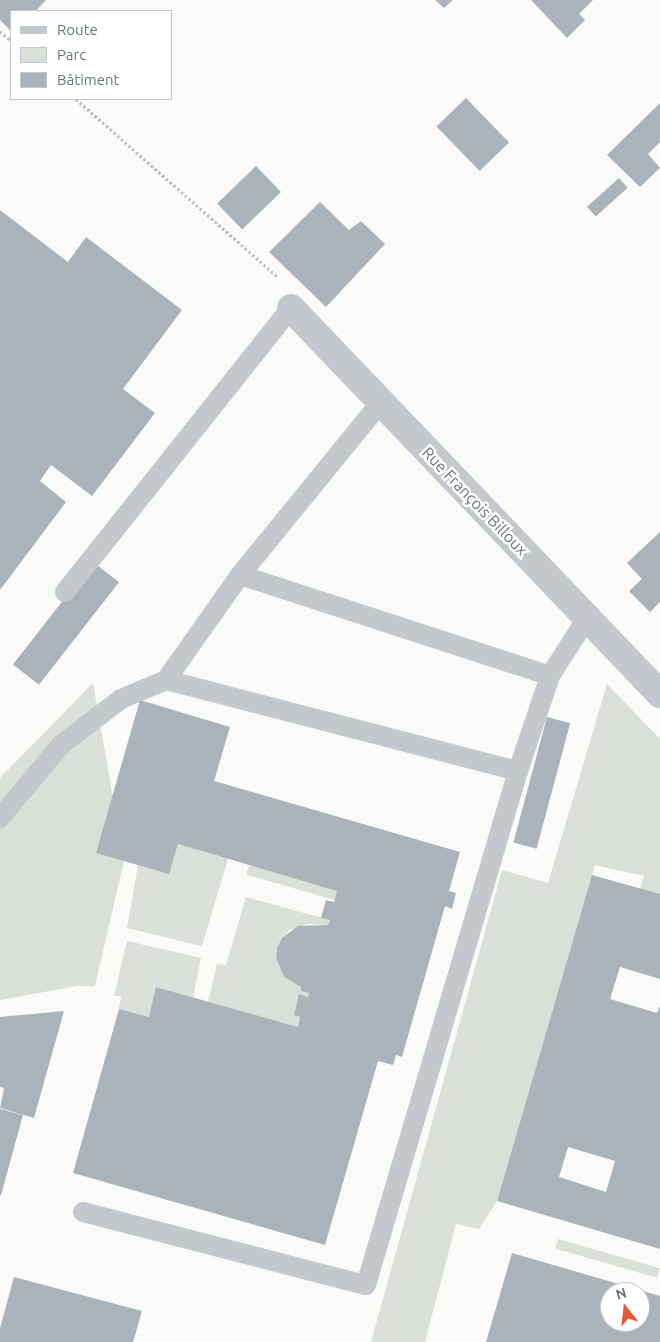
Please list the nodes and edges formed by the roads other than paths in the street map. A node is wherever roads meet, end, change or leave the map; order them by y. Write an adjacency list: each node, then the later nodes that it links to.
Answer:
1 (291, 308): 2 (street, Rue François Billoux); 4 (lane)
2 (381, 402): 3 (lane); 5 (street, Rue François Billoux)
3 (240, 575): 6 (lane); 7 (lane)
4 (64, 592)
5 (587, 618): 6 (lane); 8 (street, Rue François Billoux)
6 (550, 676): 9 (lane)
7 (166, 680): 9 (lane); 10 (lane)
8 (660, 694)
9 (518, 772): 11 (lane)
10 (0, 818)
11 (84, 1212)

